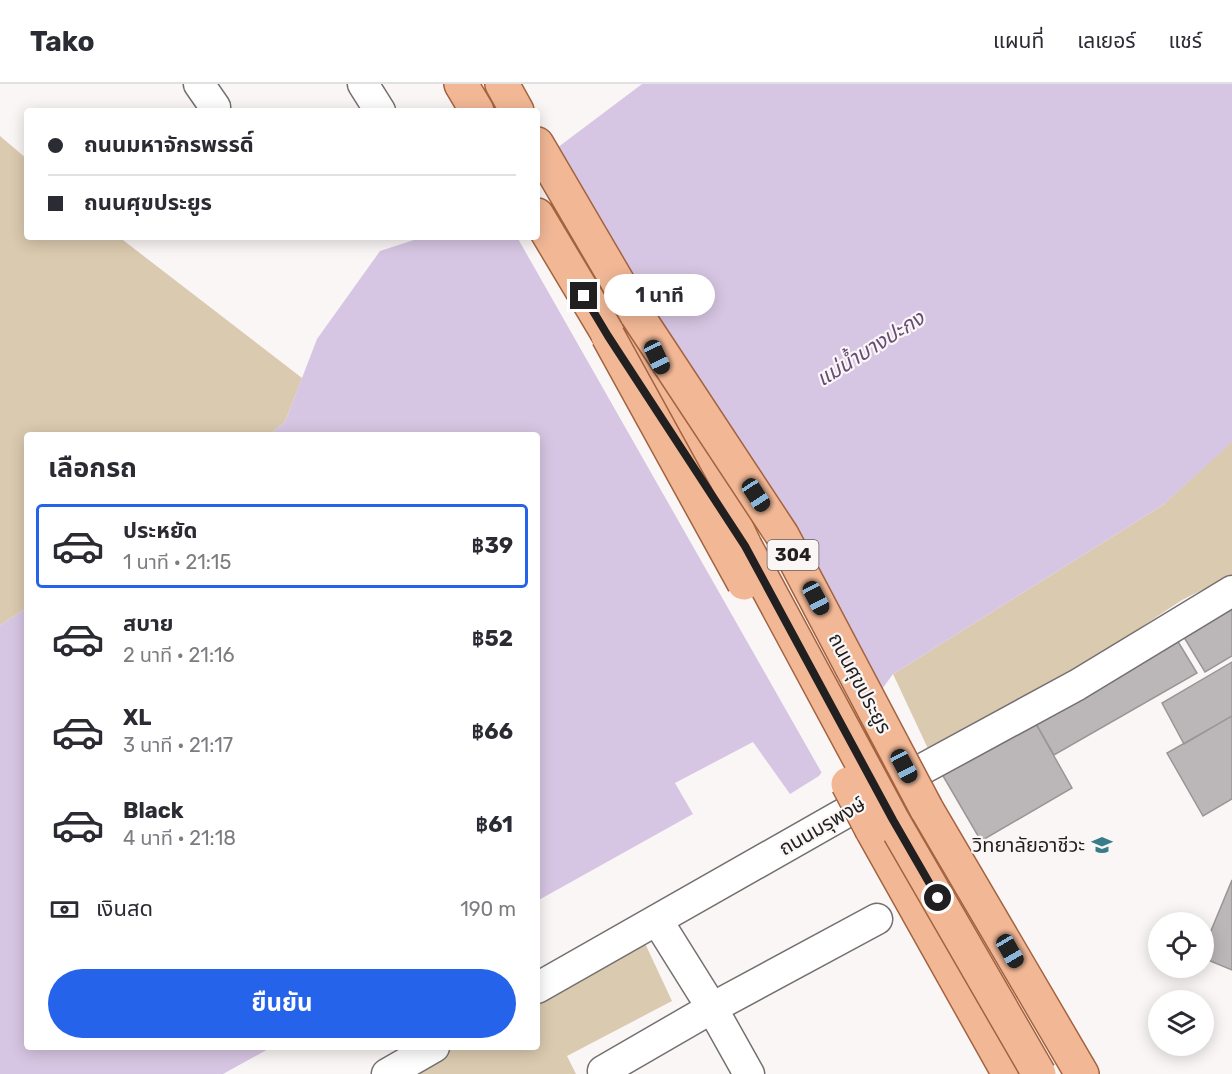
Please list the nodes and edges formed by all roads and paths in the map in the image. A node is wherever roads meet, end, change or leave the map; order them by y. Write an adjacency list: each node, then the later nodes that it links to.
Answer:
1 (199, 84): 5 (street)
2 (363, 84): 6 (street)
3 (461, 84): 7 (main road)
4 (502, 84): 8 (main road)
5 (215, 108)
6 (378, 108)
7 (475, 108)
8 (515, 108)
9 (540, 149): 11 (main road, ถนนศุขประยูร / 304)
10 (540, 220): 12 (main road, 304)
11 (637, 315): 13 (main road, ถนนศุขประยูร / 304, bridge); 25 (main road, ถนนศุขประยูร / 304, bridge)
12 (608, 336): 13 (main road, 304, bridge); 23 (main road, 304, bridge)
13 (745, 546): 24 (main road, bridge)
14 (1232, 591): 16 (street, ถนนมรุพงษ์)
15 (877, 919): 18 (street)
16 (657, 920): 17 (street, ถนนมรุพงษ์); 18 (street)
17 (540, 986)
18 (711, 1008): 21 (street); 22 (street)
19 (430, 1050): 20 (street)
20 (387, 1074)
21 (605, 1074)
22 (749, 1074)
23 (1009, 1074)
24 (1039, 1074)
25 (1082, 1074)

